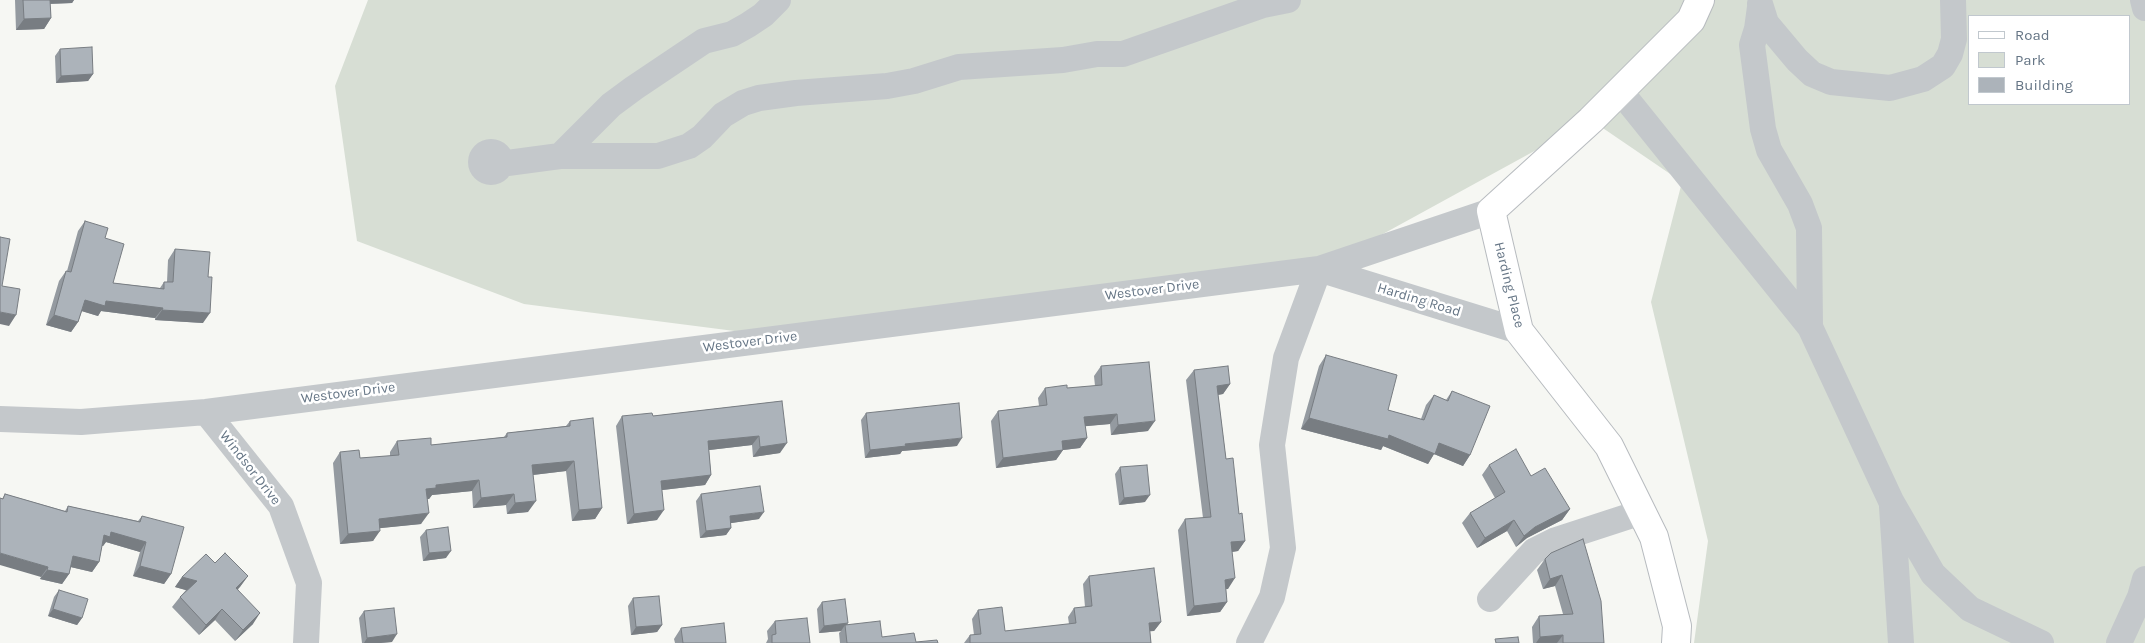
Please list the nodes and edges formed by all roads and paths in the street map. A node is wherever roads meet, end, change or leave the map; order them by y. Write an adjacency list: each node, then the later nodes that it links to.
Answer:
1 (778, 0): 9 (street)
2 (1288, 0): 9 (street)
3 (1700, 0): 8 (main road)
4 (1954, 0): 6 (street)
5 (2143, 0): 7 (street)
6 (1760, 4): 13 (street)
7 (2145, 8)
8 (1620, 91): 11 (main road); 13 (street)
9 (560, 156): 10 (street)
10 (500, 164)
11 (1491, 211): 12 (street, Westover Drive); 14 (main road, Harding Place)
12 (1319, 269): 14 (street, Harding Road); 15 (street, Westover Drive); 22 (street)
13 (1810, 327): 17 (street)
14 (1518, 331): 18 (main road, Harding Place)
15 (206, 412): 16 (street, Westover Drive); 21 (street, Windsor Drive)
16 (0, 419)
17 (1891, 501): 24 (street); 25 (street)
18 (1642, 512): 20 (street); 23 (main road, Harding Place)
19 (2145, 579): 26 (street)
20 (1490, 599)
21 (306, 643)
22 (1249, 643)
23 (1676, 643)
24 (1901, 643)
25 (2041, 643)
26 (2119, 643)

